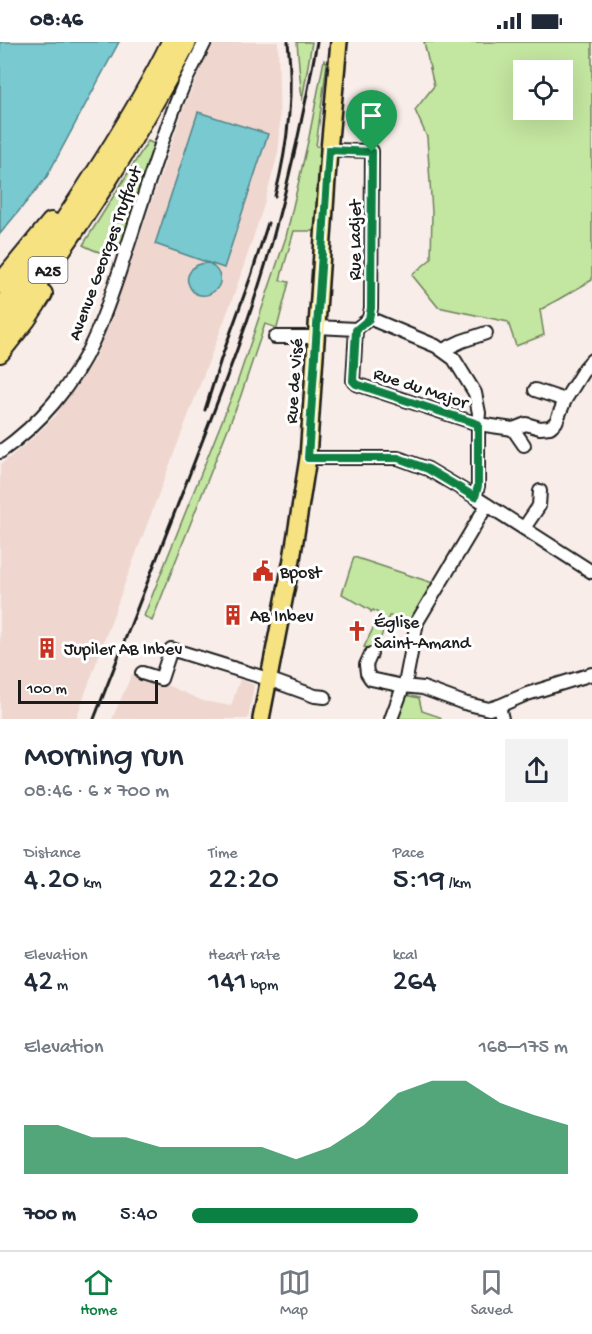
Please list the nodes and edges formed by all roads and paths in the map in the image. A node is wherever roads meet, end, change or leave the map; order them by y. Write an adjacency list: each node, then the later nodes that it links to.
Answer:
1 (171, 42): 6 (highway, A25)
2 (187, 42): 7 (highway, A25)
3 (205, 42): 24 (street, Avenue Georges Truffaut)
4 (339, 42): 5 (main road, Rue de Visé)
5 (329, 150): 12 (street, Rue Ladjet); 13 (main road, Rue de Visé)
6 (87, 187): 8 (highway, A25); 9 (highway, A25)
7 (91, 206): 11 (highway, A25); 17 (highway)
8 (0, 285)
9 (0, 308)
10 (376, 321): 16 (street)
11 (0, 330)
12 (356, 330): 13 (street); 21 (street, Rue du Major)
13 (317, 332): 15 (street); 25 (main road, Rue de Visé)
14 (486, 333): 16 (street)
15 (275, 337)
16 (443, 350): 21 (street)
17 (0, 353)
18 (592, 360): 20 (street)
19 (535, 390): 20 (street)
20 (565, 400): 22 (street)
21 (478, 424): 22 (street); 27 (street, Rue du Major)
22 (513, 429): 23 (street)
23 (524, 444)
24 (0, 452)
25 (308, 458): 27 (street); 34 (main road, Rue de Visé)
26 (540, 491): 29 (street)
27 (475, 497): 28 (street)
28 (487, 505): 29 (street); 35 (street)
29 (524, 528): 30 (street)
30 (592, 572)
31 (370, 654): 35 (street)
32 (142, 673): 34 (street)
33 (592, 674): 37 (street)
34 (268, 679): 36 (street); 38 (main road, Rue de Visé)
35 (403, 686): 37 (street); 39 (street)
36 (326, 697)
37 (500, 713)
38 (261, 719)
39 (391, 719)

